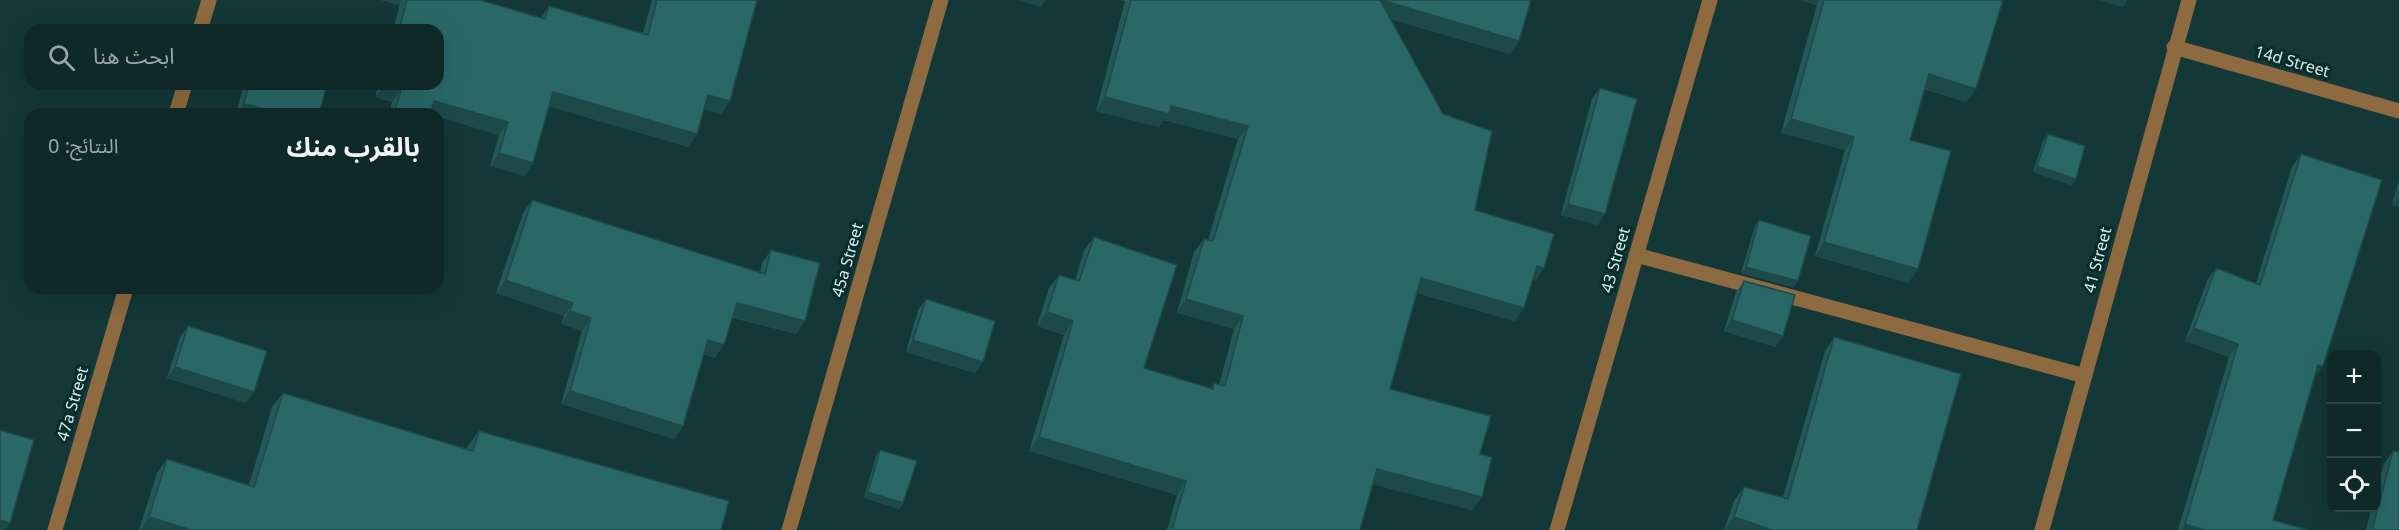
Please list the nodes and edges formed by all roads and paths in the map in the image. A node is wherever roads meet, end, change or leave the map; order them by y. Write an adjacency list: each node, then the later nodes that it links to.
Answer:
1 (209, 0): 5 (street)
2 (941, 0): 14 (street, 45a Street)
3 (1710, 0): 10 (street, 43 Street)
4 (2189, 0): 6 (street, 41 Street)
5 (202, 24)
6 (2174, 47): 9 (street, 14d Street); 12 (street, 41 Street)
7 (183, 90): 8 (street)
8 (178, 108)
9 (2399, 111)
10 (1636, 255): 12 (street); 15 (street, 43 Street)
11 (124, 294): 13 (street, 47a Street)
12 (2085, 376): 16 (street, 41 Street)
13 (55, 530)
14 (789, 530)
15 (1557, 530)
16 (2042, 530)

